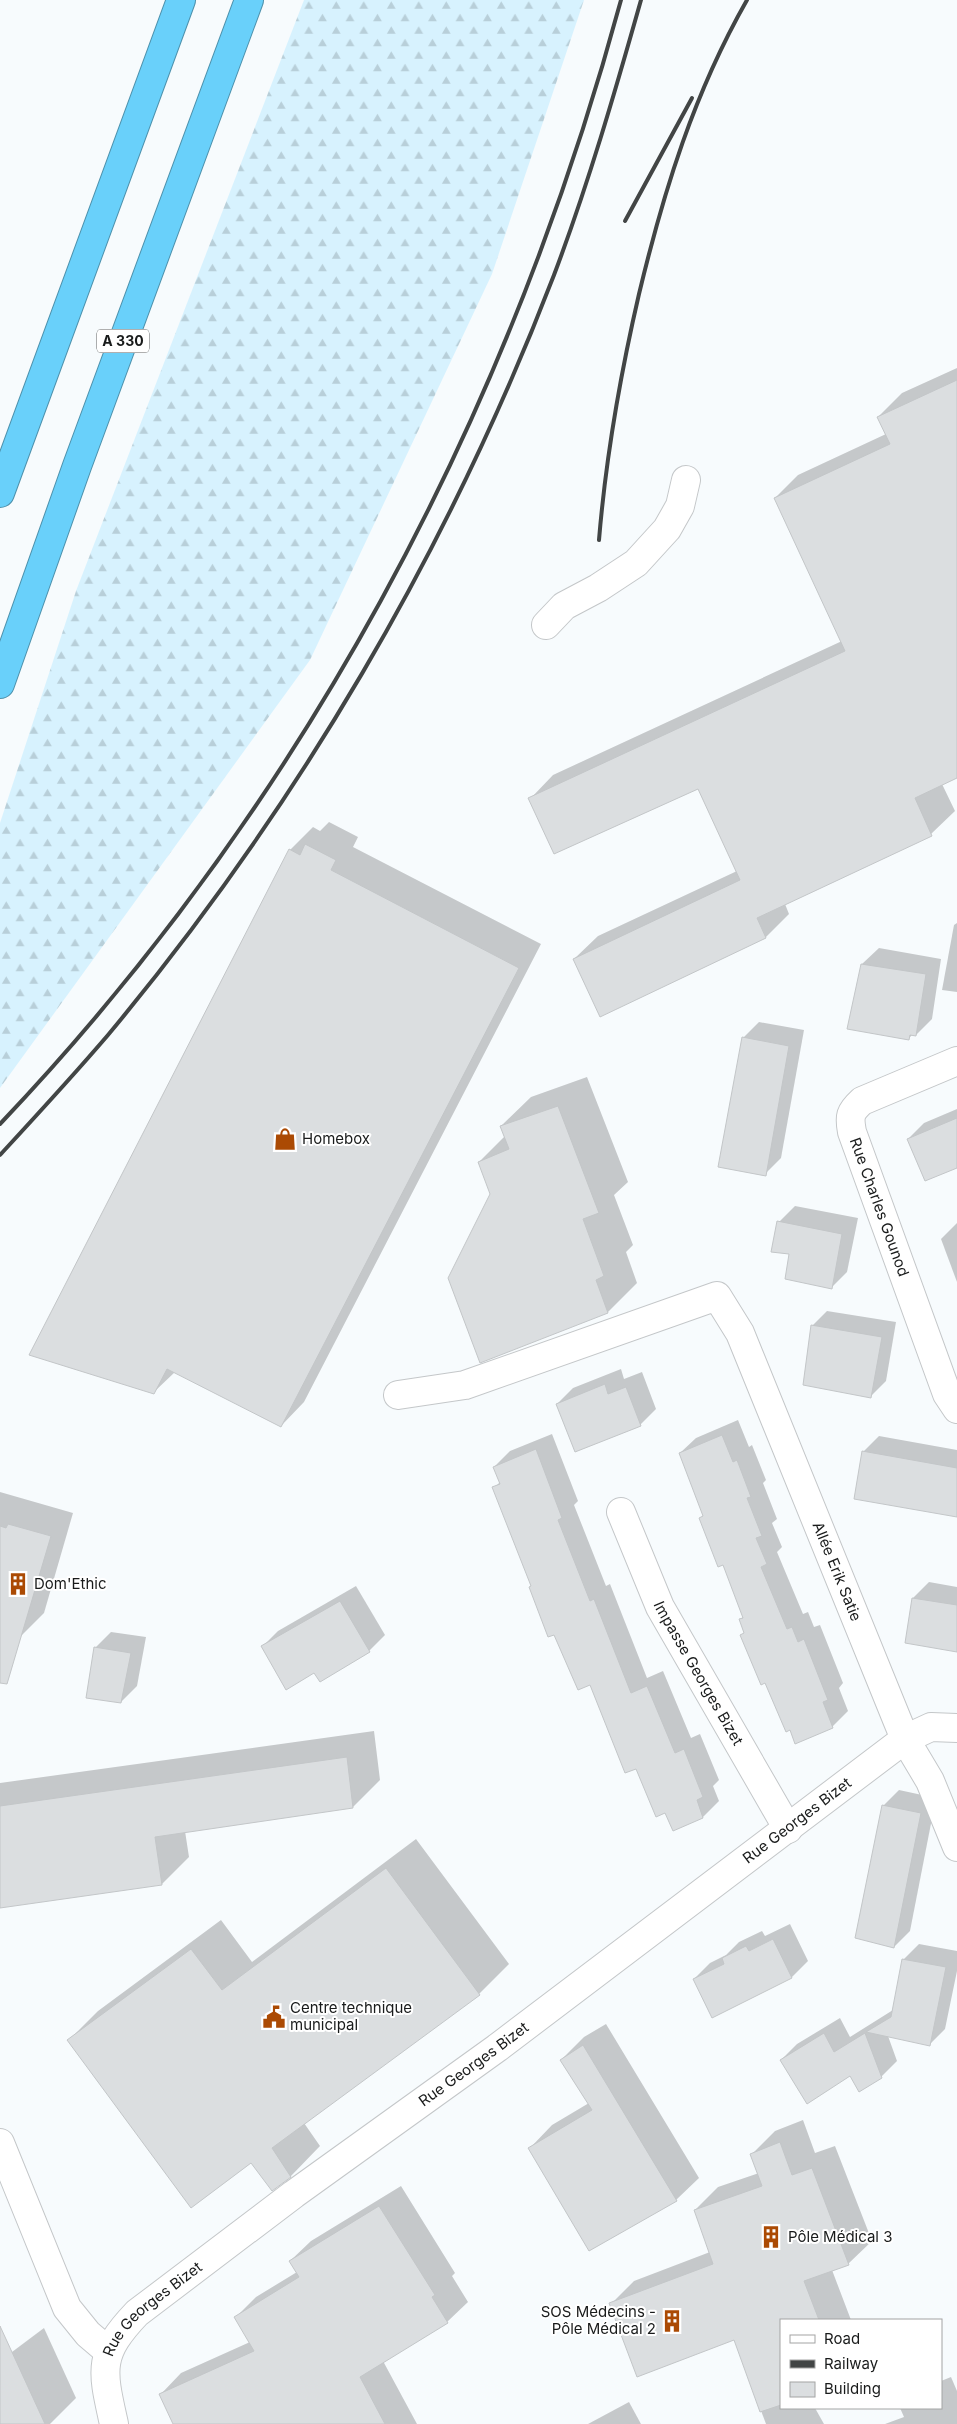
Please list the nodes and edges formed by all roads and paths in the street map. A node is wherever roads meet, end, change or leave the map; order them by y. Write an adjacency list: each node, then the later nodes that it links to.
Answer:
1 (181, 0): 4 (highway)
2 (249, 0): 6 (highway, A 330)
3 (686, 480): 5 (street)
4 (0, 493)
5 (546, 625)
6 (0, 684)
7 (957, 1061): 9 (street, Rue Charles Gounod)
8 (398, 1395): 12 (street, Allée Erik Satie)
9 (957, 1409)
10 (621, 1512): 13 (street, Impasse Georges Bizet)
11 (957, 1728): 12 (street, Rue Georges Bizet)
12 (905, 1738): 13 (street, Rue Georges Bizet); 14 (street, Allée Erik Satie)
13 (788, 1829): 16 (street, Rue Georges Bizet)
14 (957, 1847)
15 (0, 2143): 16 (street)
16 (108, 2351): 17 (street, Rue Georges Bizet)
17 (114, 2424)

